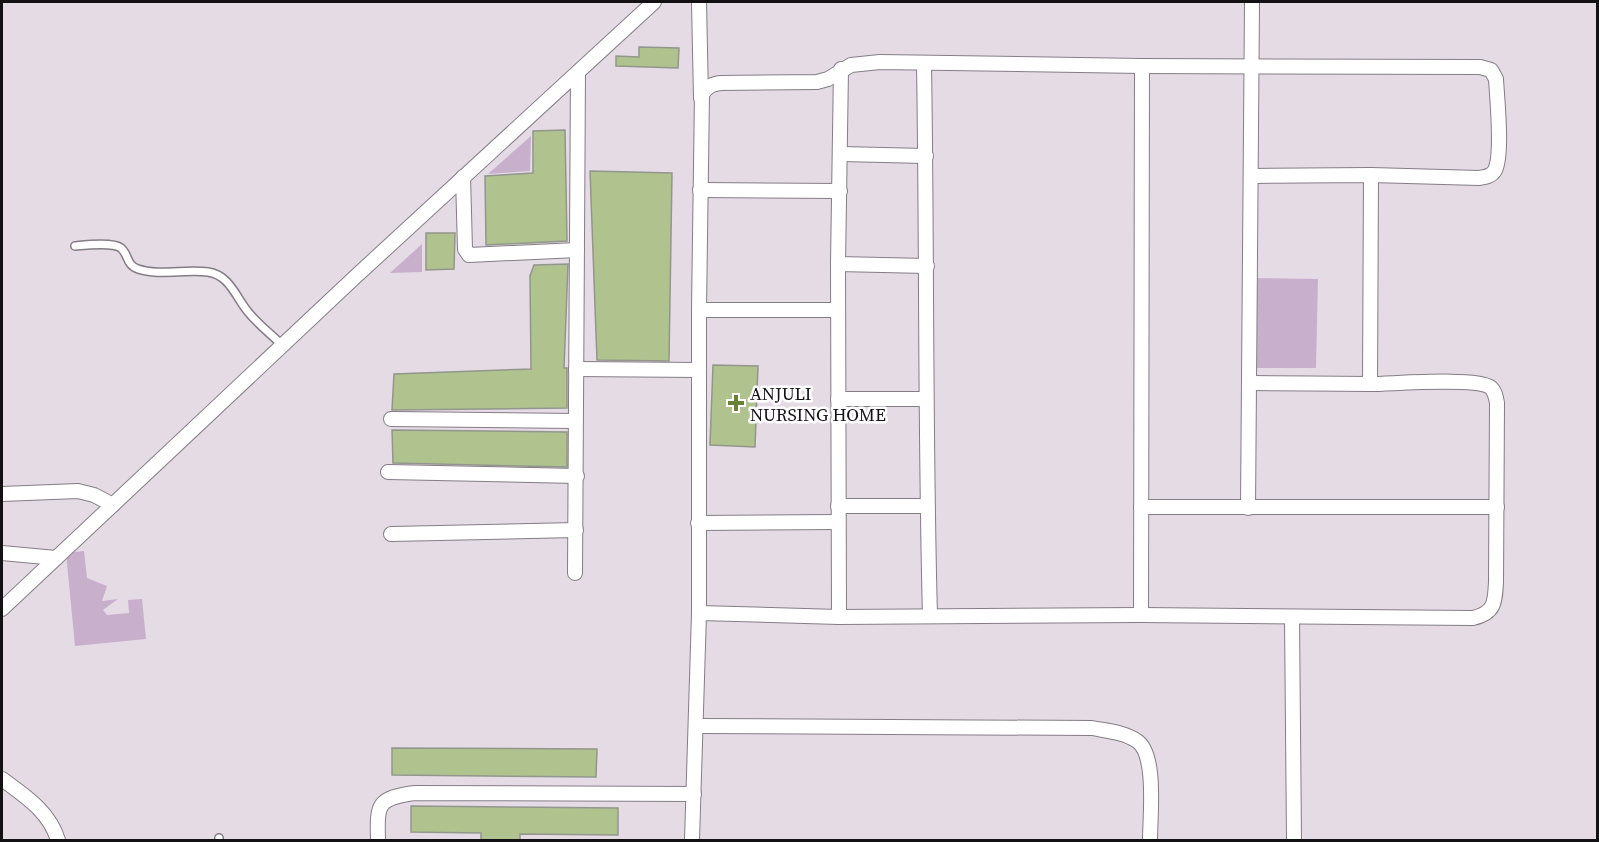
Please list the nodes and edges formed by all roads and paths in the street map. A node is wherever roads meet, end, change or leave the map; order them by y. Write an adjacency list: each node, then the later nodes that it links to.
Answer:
1 (654, 2): 8 (street)
2 (699, 2): 9 (street)
3 (1252, 2): 6 (street)
4 (924, 64): 5 (street); 7 (street); 11 (street)
5 (1142, 66): 6 (street); 38 (street)
6 (1251, 66): 12 (street); 13 (street)
7 (841, 69): 9 (street); 10 (street)
8 (578, 72): 14 (street); 18 (street)
9 (702, 124): 15 (street)
10 (841, 154): 11 (street); 16 (street)
11 (926, 156): 20 (street)
12 (1371, 175): 13 (street); 27 (street)
13 (1251, 176): 26 (street)
14 (463, 177): 18 (street); 23 (street)
15 (700, 190): 16 (street); 21 (street)
16 (840, 191): 19 (street)
17 (75, 246): 23 (lane)
18 (577, 250): 24 (street)
19 (838, 264): 20 (street); 22 (street)
20 (927, 266): 29 (street)
21 (699, 310): 22 (street); 25 (street)
22 (838, 310): 28 (street)
23 (283, 346): 35 (street)
24 (576, 369): 25 (street); 31 (street)
25 (699, 370): 42 (street)
26 (1250, 382): 27 (street); 40 (street)
27 (1370, 384): 39 (street)
28 (838, 399): 29 (street); 36 (street)
29 (926, 399): 37 (street)
30 (391, 419): 31 (street)
31 (575, 421): 33 (street)
32 (388, 472): 33 (street)
33 (577, 476): 43 (street)
34 (2, 494): 35 (street)
35 (113, 505): 46 (street)
36 (838, 506): 37 (street); 41 (street)
37 (927, 506): 51 (street)
38 (1141, 507): 40 (street); 50 (street)
39 (1497, 507): 40 (street); 53 (street)
40 (1248, 508)
41 (837, 522): 42 (street); 52 (street)
42 (698, 523): 49 (street)
43 (576, 530): 44 (street); 47 (street)
44 (391, 534)
45 (2, 553): 46 (street)
46 (56, 558): 48 (street)
47 (575, 573)
48 (2, 609)
49 (699, 614): 52 (street); 54 (street)
50 (1141, 615): 51 (street); 53 (street)
51 (930, 616): 52 (street)
52 (839, 617)
53 (1292, 618): 61 (street)
54 (696, 726): 56 (street); 60 (street)
55 (2, 779): 57 (street)
56 (694, 794): 58 (street); 59 (street)
57 (58, 840)
58 (378, 840)
59 (692, 840)
60 (1150, 840)
61 (1294, 840)

